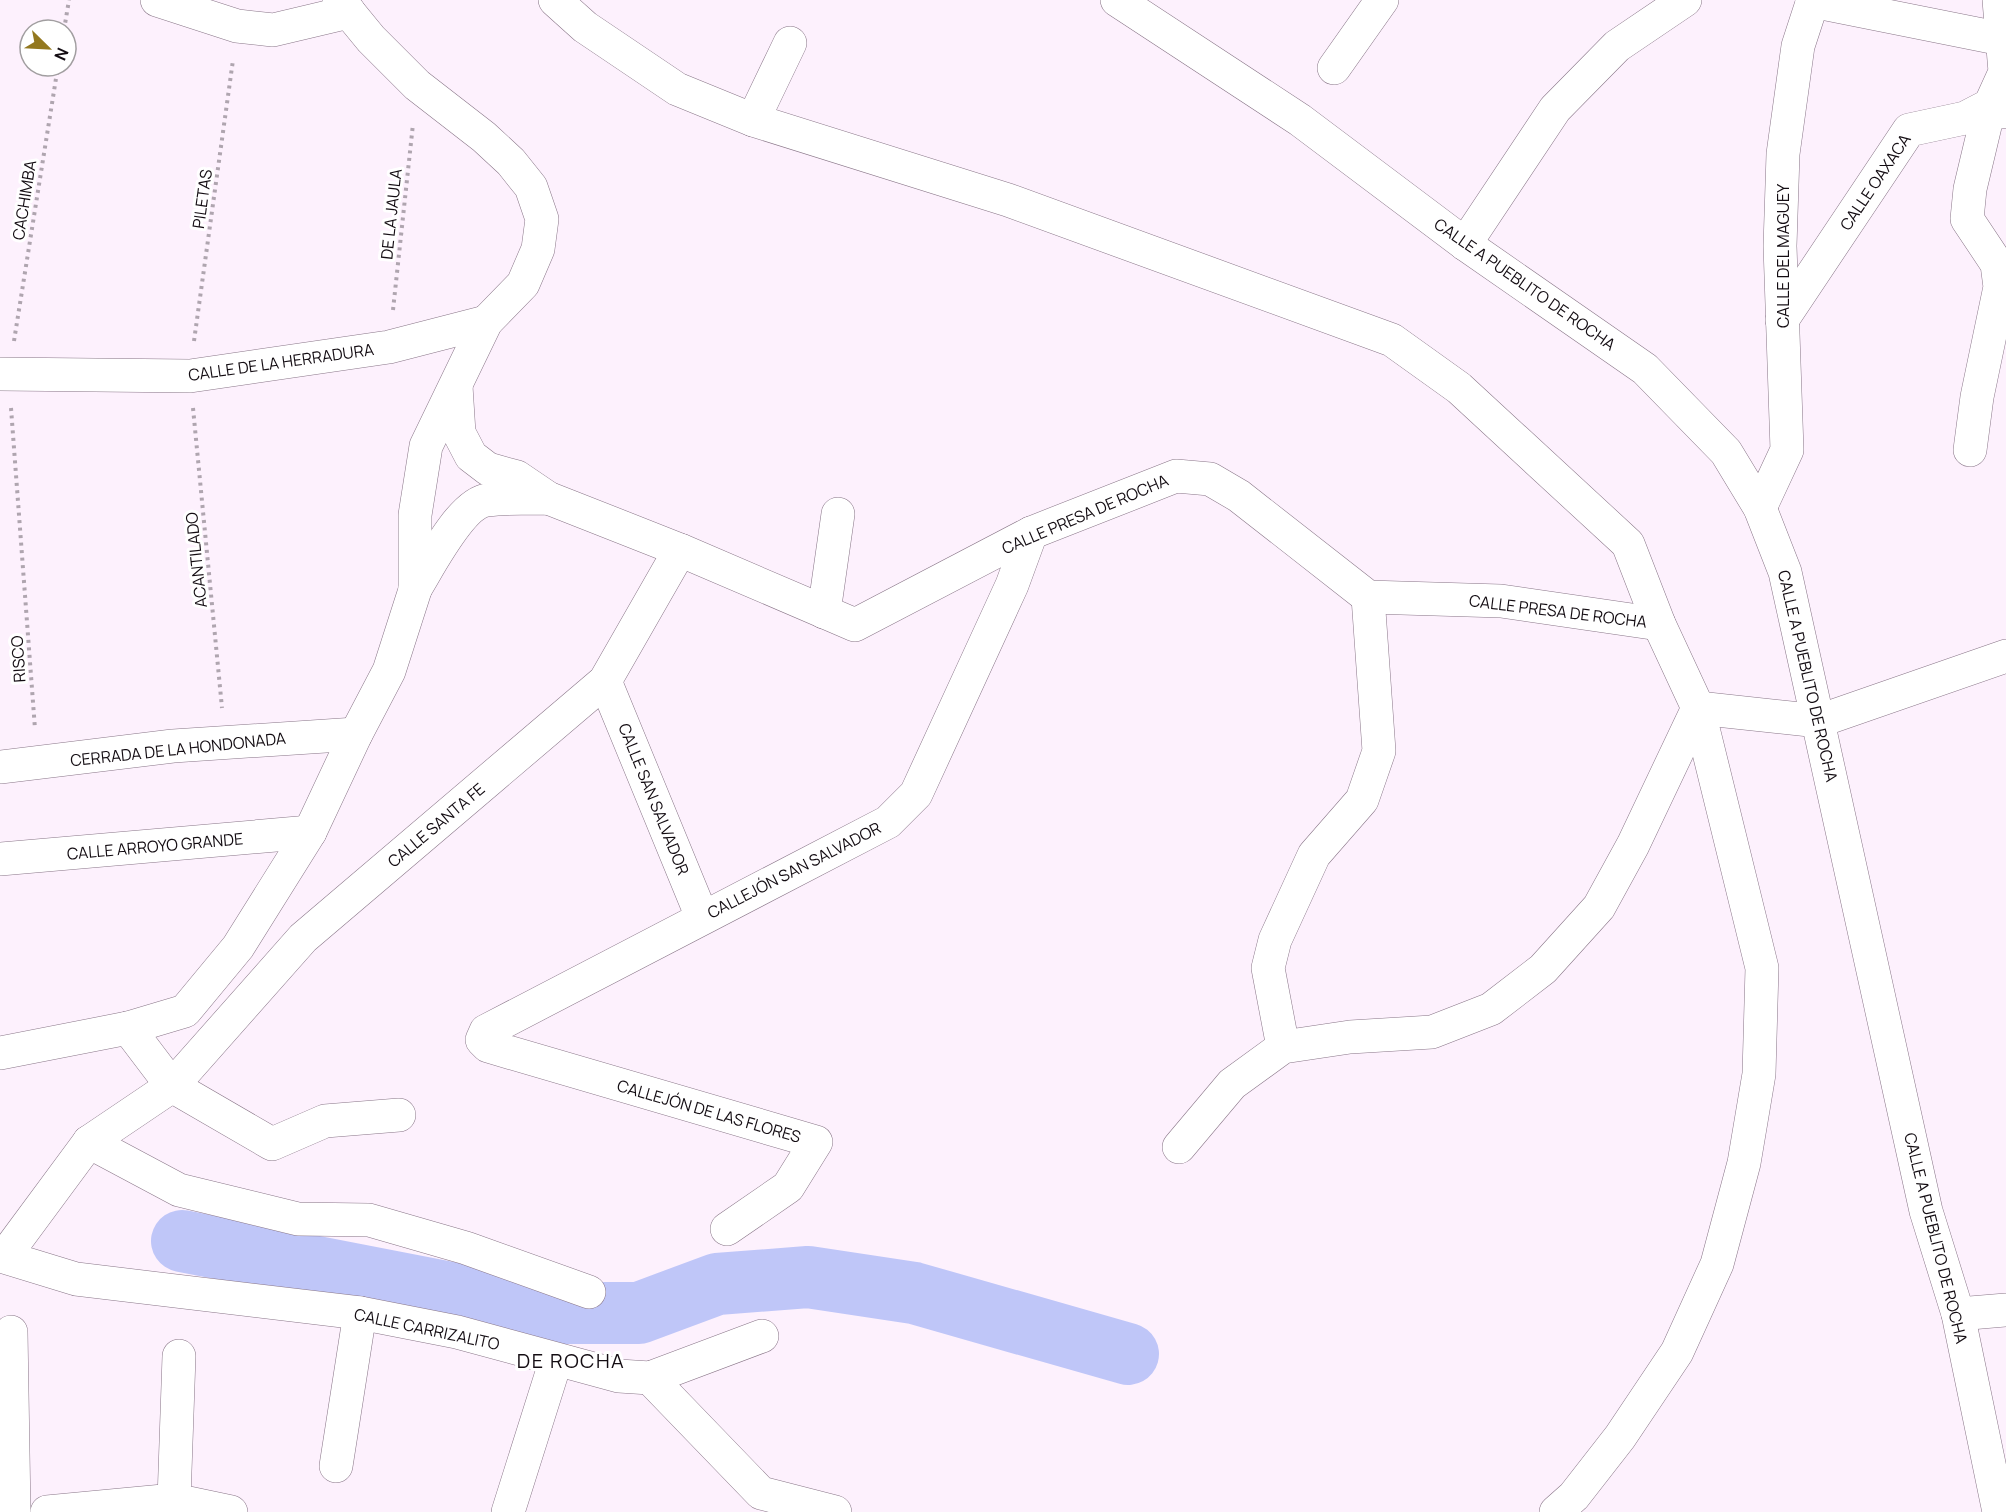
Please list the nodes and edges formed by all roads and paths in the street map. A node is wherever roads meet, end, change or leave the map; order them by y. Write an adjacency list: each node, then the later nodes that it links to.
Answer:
1 (69, 0): 10 (path)
2 (157, 0): 11 (street)
3 (555, 0): 18 (street)
4 (1117, 0): 19 (street, CALLE A PUEBLITO DE ROCHA)
5 (1382, 0): 14 (street)
6 (1813, 0): 12 (street); 21 (street, CALLE DEL MAGUEY)
7 (1999, 0): 12 (street)
8 (1672, 3): 19 (street)
9 (344, 6): 11 (street); 16 (street)
10 (66, 18)
11 (237, 26): 25 (path, PILETAS)
12 (2002, 39): 17 (street)
13 (790, 43): 18 (street)
14 (1334, 68)
15 (56, 78): 24 (path, CACHIMBA)
16 (417, 85): 22 (street); 23 (path, DE LA JAULA)
17 (1998, 109): 20 (street); 21 (street, CALLE OAXACA)
18 (753, 120): 36 (street)
19 (1465, 244): 29 (street, CALLE A PUEBLITO DE ROCHA)
20 (2003, 285): 27 (street)
21 (1782, 320): 29 (street, CALLE DEL MAGUEY)
22 (486, 322): 23 (street, CALLE DE LA HERRADURA); 26 (street)
23 (389, 346): 25 (street, CALLE DE LA HERRADURA)
24 (4, 374): 25 (street, CALLE DE LA HERRADURA); 43 (path, RISCO)
25 (190, 376): 42 (path, ACANTILADO)
26 (456, 385): 28 (street, CALLE PRESA DE ROCHA); 33 (street)
27 (1970, 450)
28 (548, 498): 32 (street, CALLE PRESA DE ROCHA); 33 (street, CALLE PRESA DE ROCHA)
29 (1760, 508): 40 (street, CALLE A PUEBLITO DE ROCHA)
30 (838, 513): 35 (street)
31 (1031, 533): 34 (street, CALLE PRESA DE ROCHA); 35 (street, CALLE PRESA DE ROCHA); 47 (street, CALLEJÓN SAN SALVADOR)
32 (680, 550): 35 (street, CALLE PRESA DE ROCHA); 38 (street, CALLE SANTA FE)
33 (415, 590): 41 (street)
34 (1368, 597): 36 (street, CALLE PRESA DE ROCHA); 50 (street)
35 (824, 612)
36 (1659, 624): 39 (street)
37 (2006, 656): 40 (street)
38 (605, 681): 47 (street, CALLE SAN SALVADOR); 52 (street, CALLE SANTA FE)
39 (1698, 708): 40 (street); 50 (street); 69 (street)
40 (1819, 721): 61 (street, CALLE A PUEBLITO DE ROCHA)
41 (356, 734): 42 (street, CERRADA DE LA HONDONADA); 45 (street)
42 (225, 742): 43 (street, CERRADA DE LA HONDONADA)
43 (38, 764): 44 (street, CERRADA DE LA HONDONADA)
44 (0, 767)
45 (310, 832): 46 (street, CALLE ARROYO GRANDE); 48 (street)
46 (0, 859)
47 (702, 917): 49 (street, CALLEJÓN SAN SALVADOR)
48 (128, 1028): 51 (street); 52 (street)
49 (482, 1040): 56 (street, CALLEJÓN DE LAS FLORES)
50 (1283, 1047): 55 (street)
51 (0, 1053)
52 (172, 1086): 53 (street); 54 (street, CALLE SANTA FE)
53 (399, 1115)
54 (89, 1142): 57 (street, CALLE SANTA FE); 58 (street)
55 (1179, 1147)
56 (727, 1229)
57 (4, 1257): 60 (street, CALLE CARRIZALITO)
58 (589, 1292)
59 (2006, 1310): 61 (street)
60 (360, 1313): 65 (street, CALLE CARRIZALITO); 67 (street)
61 (1958, 1314): 75 (street, CALLE A PUEBLITO DE ROCHA)
62 (11, 1332): 70 (street)
63 (762, 1336): 66 (street)
64 (179, 1356): 68 (street)
65 (556, 1360): 66 (street, CALLE CARRIZALITO); 73 (street)
66 (650, 1378): 74 (street)
67 (336, 1466)
68 (174, 1500): 71 (street); 72 (street)
69 (1575, 1507)
70 (14, 1512)
71 (47, 1512)
72 (231, 1512)
73 (508, 1512)
74 (835, 1512)
75 (1999, 1512)

